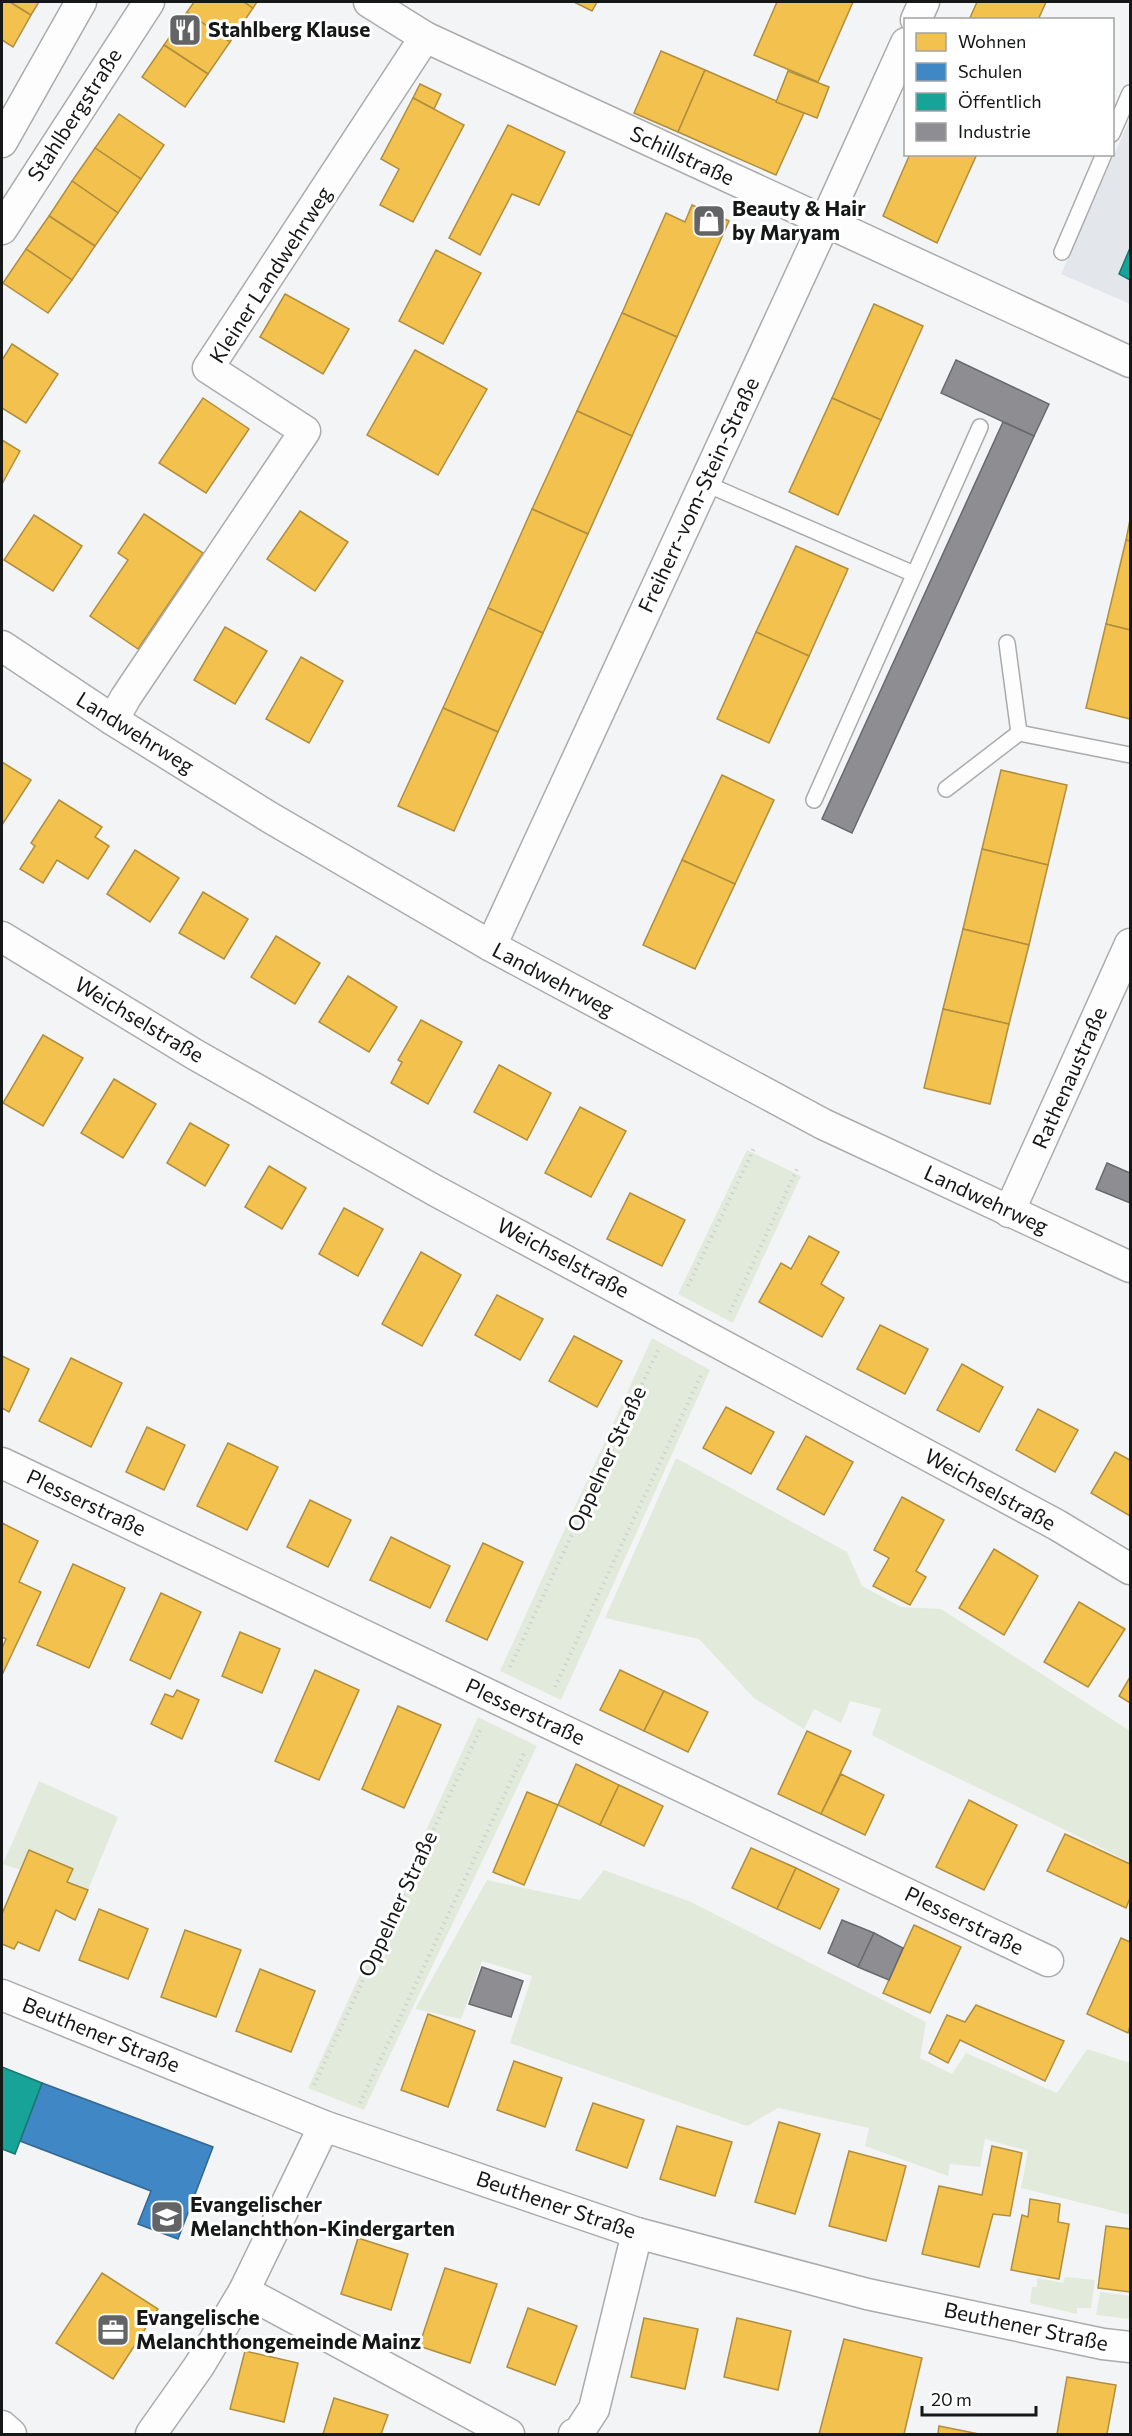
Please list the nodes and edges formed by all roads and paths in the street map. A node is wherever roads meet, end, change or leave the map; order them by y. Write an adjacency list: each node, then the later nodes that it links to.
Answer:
1 (81, 2): 10 (street)
2 (149, 2): 13 (street, Stahlbergstraße)
3 (369, 2): 6 (street, Schillstraße)
4 (924, 2): 5 (street)
5 (917, 18)
6 (425, 37): 12 (street, Schillstraße); 21 (street, Kleiner Landwehrweg)
7 (904, 47): 12 (street, Freiherr-vom-Stein-Straße)
8 (1131, 93): 9 (lane)
9 (1114, 133)
10 (2, 142)
11 (1103, 156): 14 (lane)
12 (825, 222): 15 (street, Schillstraße); 17 (street, Freiherr-vom-Stein-Straße)
13 (2, 229)
14 (1062, 252)
15 (1131, 362)
16 (980, 427): 18 (lane)
17 (704, 483): 18 (lane); 28 (street, Freiherr-vom-Stein-Straße)
18 (914, 574): 25 (lane)
19 (1007, 643): 22 (lane)
20 (2, 646): 21 (street, Landwehrweg)
21 (113, 720): 28 (street, Landwehrweg)
22 (1019, 733): 23 (lane); 24 (lane)
23 (1131, 755)
24 (946, 789)
25 (814, 800)
26 (2, 937): 38 (street, Weichselstraße)
27 (1131, 944): 31 (street, Rathenaustraße)
28 (490, 946): 31 (street, Landwehrweg)
29 (756, 1146): 33 (path)
30 (798, 1167): 34 (path)
31 (1009, 1212): 32 (street, Landwehrweg)
32 (1131, 1267)
33 (684, 1295)
34 (727, 1319)
35 (660, 1345): 39 (path, Oppelner Straße)
36 (704, 1368): 40 (path)
37 (2, 1463): 43 (street, Plesserstraße)
38 (1131, 1569)
39 (508, 1671)
40 (552, 1693)
41 (484, 1721): 45 (path, Oppelner Straße)
42 (529, 1743): 46 (path)
43 (1048, 1961)
44 (2, 1995): 47 (street, Beuthener Straße)
45 (313, 2087)
46 (359, 2104)
47 (324, 2126): 48 (street, Beuthener Straße); 49 (street)
48 (637, 2233): 50 (street, Beuthener Straße); 55 (street)
49 (244, 2291): 53 (street); 54 (street)
50 (1131, 2347)
51 (2, 2427): 52 (street)
52 (11, 2434)
53 (151, 2434)
54 (509, 2434)
55 (574, 2434)

